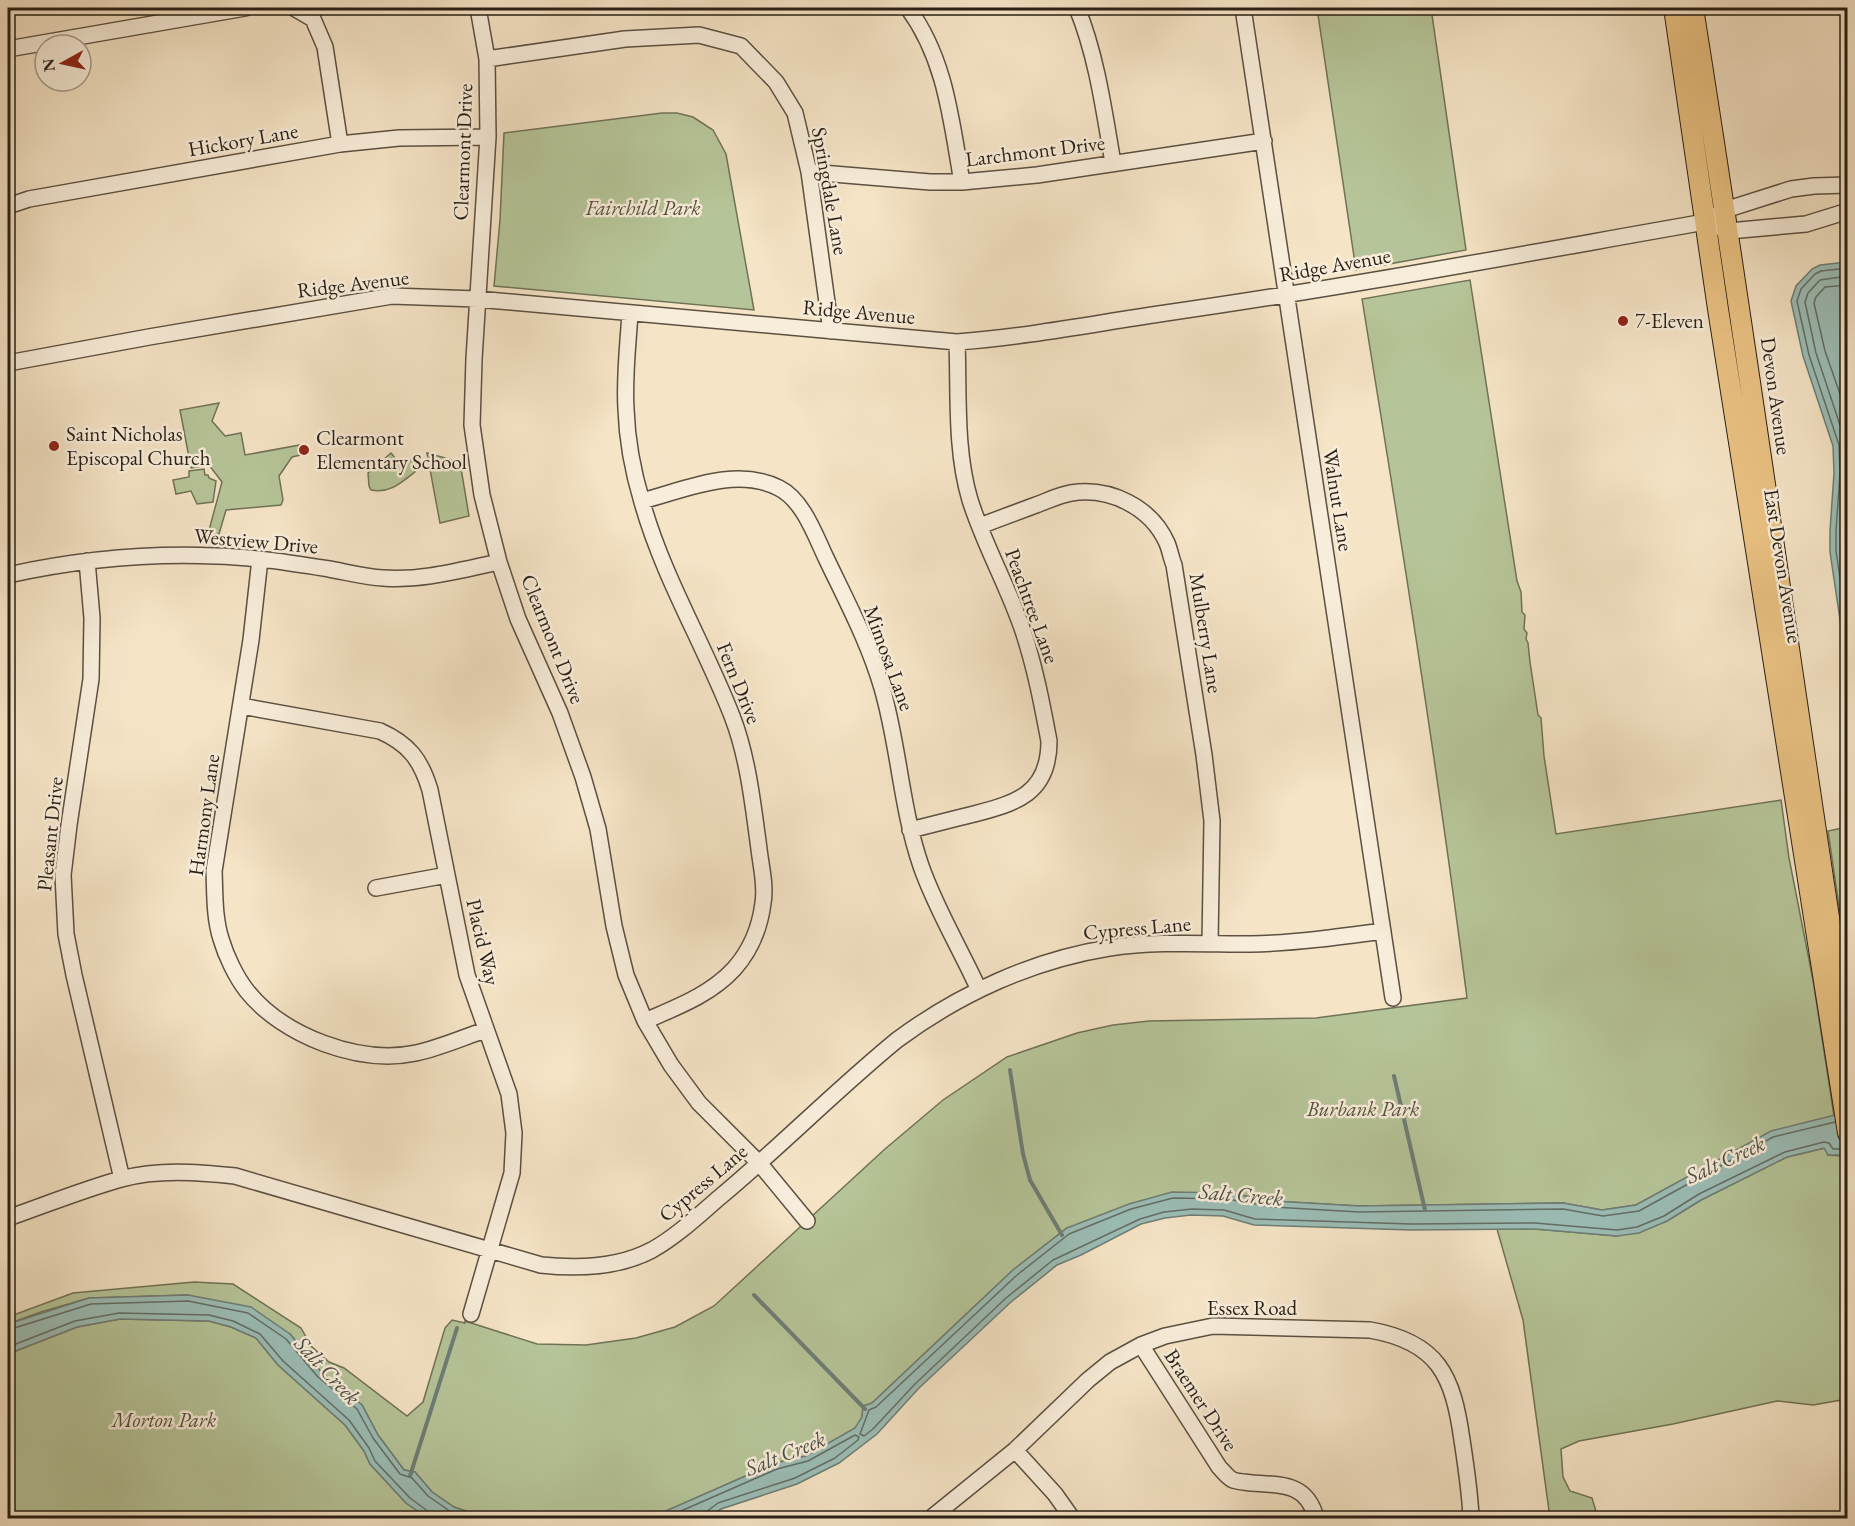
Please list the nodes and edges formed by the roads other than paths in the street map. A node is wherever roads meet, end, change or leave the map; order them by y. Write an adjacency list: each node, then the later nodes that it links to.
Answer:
1 (245, 8): 9 (street)
2 (294, 8): 13 (street)
3 (478, 8): 10 (street, Clearmont Drive)
4 (908, 8): 16 (street)
5 (1077, 8): 14 (street)
6 (1243, 8): 12 (street, Walnut Lane)
7 (1674, 8): 21 (main road, East Devon Avenue)
8 (1693, 8): 19 (main road, Devon Avenue)
9 (8, 49)
10 (487, 59): 11 (street, Clearmont Drive); 15 (street, Springdale Lane)
11 (488, 138): 13 (street, Hickory Lane); 24 (street, Clearmont Drive)
12 (1264, 141): 14 (street, Larchmont Drive); 23 (street, Walnut Lane)
13 (340, 144): 18 (street, Hickory Lane)
14 (1113, 163): 16 (street, Larchmont Drive)
15 (809, 172): 16 (street, Larchmont Drive); 26 (street, Springdale Lane)
16 (962, 182)
17 (1848, 185): 19 (street)
18 (8, 206)
19 (1725, 210): 21 (street); 22 (main road, Devon Avenue)
20 (1848, 211): 22 (street)
21 (1705, 222): 22 (street); 23 (street, Ridge Avenue); 46 (main road, East Devon Avenue)
22 (1729, 231): 45 (main road, Devon Avenue)
23 (1286, 296): 27 (street, Ridge Avenue); 39 (street, Walnut Lane)
24 (477, 299): 25 (street, Ridge Avenue); 28 (street, Ridge Avenue); 33 (street, Clearmont Drive)
25 (630, 313): 26 (street, Ridge Avenue); 29 (street, Fern Drive)
26 (831, 331): 27 (street, Ridge Avenue)
27 (957, 342): 30 (street, Peachtree Lane)
28 (8, 358)
29 (642, 501): 36 (street, Mimosa Lane); 43 (street, Fern Drive)
30 (980, 526): 36 (street, Peachtree Lane); 40 (street, Mulberry Lane)
31 (260, 559): 32 (street, Westview Drive); 33 (street, Westview Drive); 35 (street, Harmony Lane)
32 (87, 561): 34 (street, Westview Drive); 48 (street, Pleasant Drive)
33 (499, 562): 43 (street, Clearmont Drive)
34 (8, 575)
35 (241, 706): 37 (street, Placid Way); 44 (street, Harmony Lane)
36 (910, 830): 41 (street, Mimosa Lane)
37 (447, 875): 38 (street); 44 (street, Placid Way)
38 (376, 888)
39 (1383, 931): 40 (street, Cypress Lane); 42 (street, Walnut Lane)
40 (1210, 943): 41 (street, Cypress Lane)
41 (979, 990): 47 (street, Cypress Lane)
42 (1393, 998)
43 (645, 1021): 47 (street, Clearmont Drive)
44 (485, 1030): 51 (street, Placid Way)
45 (1848, 1041)
46 (1848, 1133)
47 (760, 1164): 50 (street, Clearmont Drive); 51 (street, Cypress Lane)
48 (122, 1179): 49 (street, Cypress Lane); 51 (street, Cypress Lane)
49 (8, 1218)
50 (807, 1221)
51 (489, 1250): 52 (street, Placid Way)
52 (471, 1314)
53 (1141, 1345): 54 (street, Essex Road); 57 (street, Braemer Drive); 58 (street, Essex Road)
54 (1015, 1450): 55 (street, Essex Road); 56 (street)
55 (931, 1518)
56 (1072, 1518)
57 (1316, 1518)
58 (1471, 1518)

